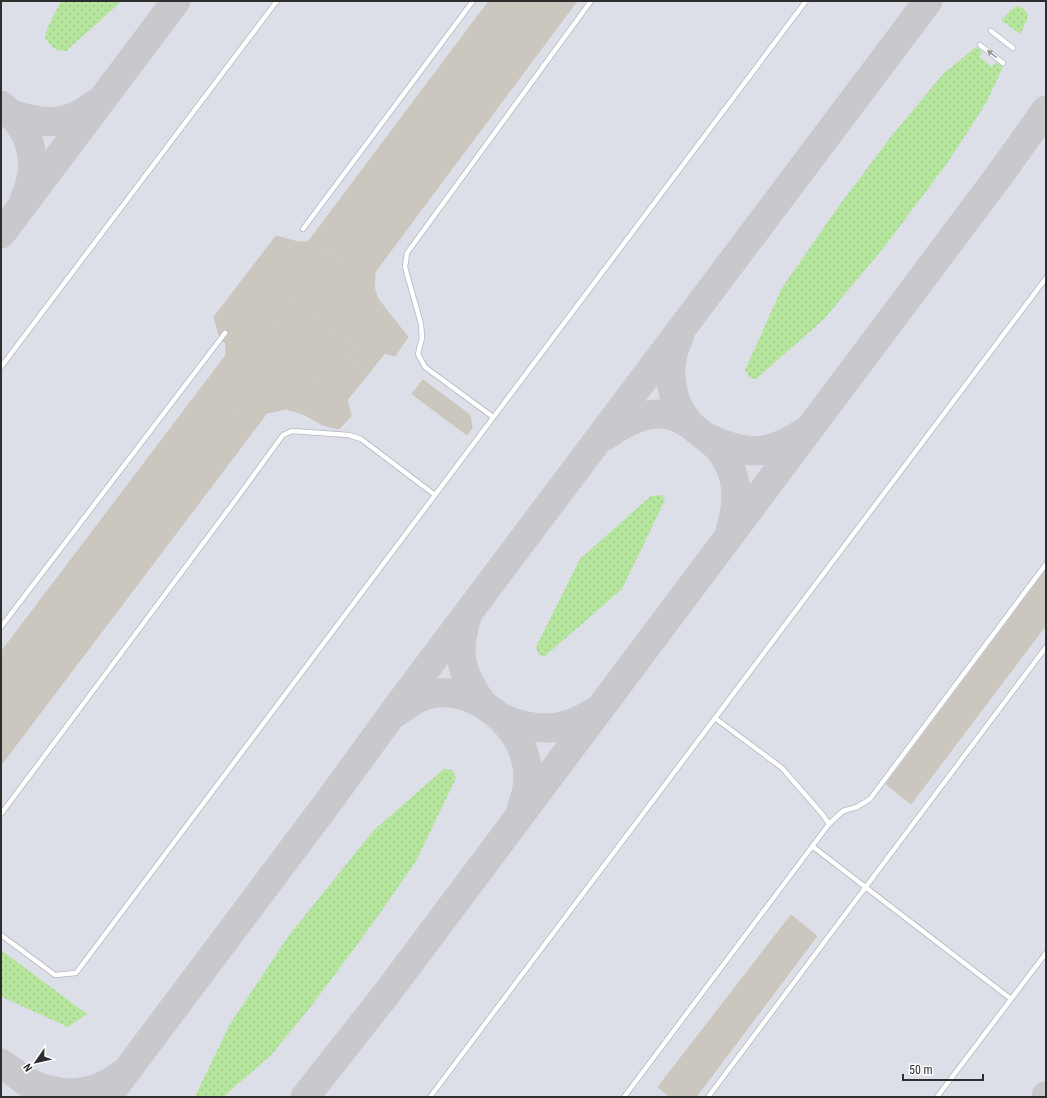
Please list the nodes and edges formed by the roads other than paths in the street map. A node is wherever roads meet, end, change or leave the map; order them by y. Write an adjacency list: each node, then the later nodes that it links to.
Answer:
1 (277, 1): 12 (lane)
2 (473, 1): 9 (lane)
3 (591, 1): 13 (lane)
4 (806, 1): 13 (lane)
5 (991, 31): 7 (lane)
6 (980, 45): 8 (lane, one-way to 6)
7 (1013, 48)
8 (1003, 62)
9 (303, 229)
10 (1046, 278): 18 (lane)
11 (225, 333): 16 (lane)
12 (1, 367)
13 (493, 417): 14 (lane)
14 (435, 495): 19 (lane); 23 (lane)
15 (1046, 564): 20 (lane)
16 (1, 627)
17 (1046, 647): 22 (lane)
18 (715, 718): 20 (lane); 26 (lane)
19 (1, 814)
20 (829, 824): 21 (lane)
21 (812, 846): 22 (lane); 27 (lane)
22 (865, 887): 25 (lane); 28 (lane)
23 (1, 935)
24 (1046, 953): 25 (lane)
25 (1012, 999): 29 (lane)
26 (430, 1097)
27 (624, 1097)
28 (708, 1097)
29 (937, 1097)

